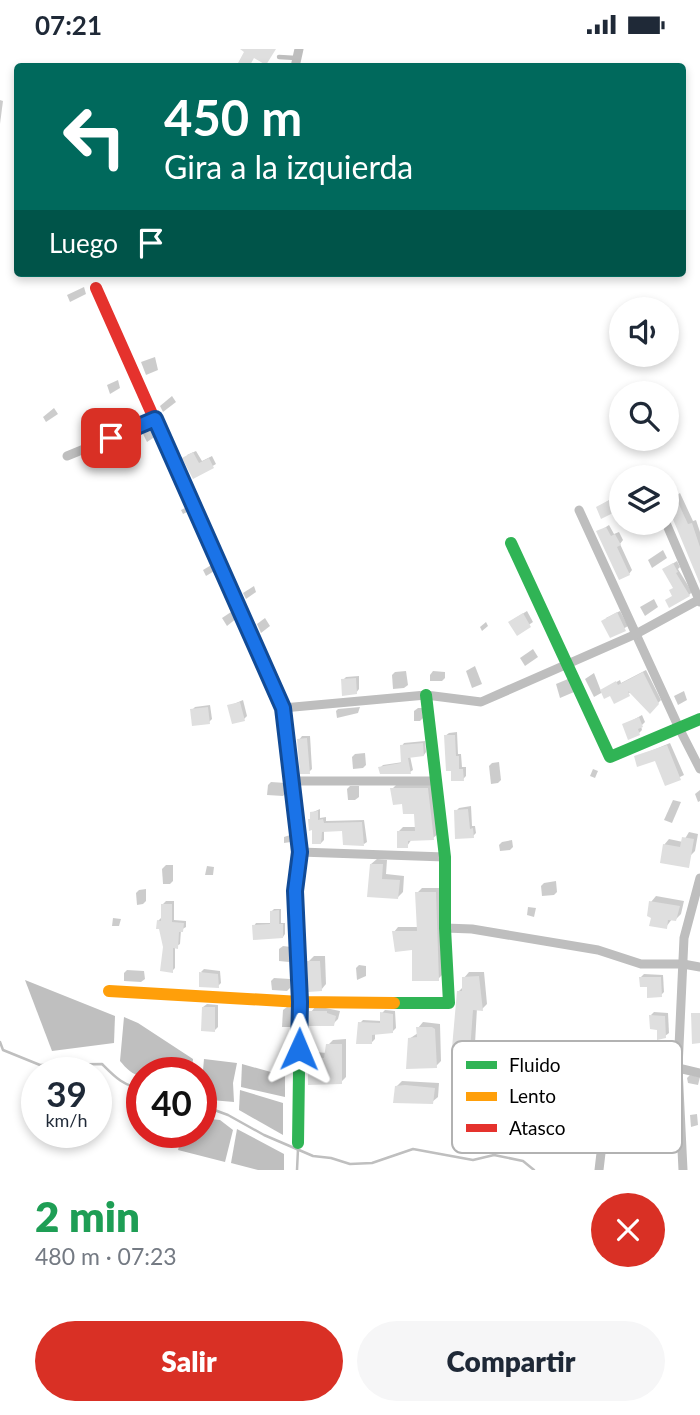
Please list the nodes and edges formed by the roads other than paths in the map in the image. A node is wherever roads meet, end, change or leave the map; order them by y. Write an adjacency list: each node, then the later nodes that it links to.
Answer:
1 (279, 57): 2 (lane)
2 (297, 58)
3 (96, 288): 4 (street)
4 (155, 419): 5 (street); 13 (street)
5 (68, 456)
6 (579, 510): 10 (street)
7 (671, 535): 9 (street)
8 (511, 543): 11 (street)
9 (699, 601): 10 (street)
10 (636, 633): 11 (street); 15 (street)
11 (567, 664): 12 (street); 15 (street)
12 (426, 695): 13 (street); 18 (street)
13 (283, 708): 17 (street)
14 (700, 719): 15 (street)
15 (679, 728): 16 (street)
16 (700, 769)
17 (292, 781): 18 (street); 19 (street)
18 (437, 781): 20 (street)
19 (300, 852): 20 (street); 26 (street)
20 (445, 857): 22 (street)
21 (700, 878): 23 (street)
22 (445, 928): 23 (street); 26 (street)
23 (683, 964): 24 (street); 27 (street)
24 (700, 967)
25 (108, 991): 26 (street)
26 (300, 1002): 30 (street)
27 (679, 1041)
28 (682, 1069): 29 (street)
29 (700, 1073)
30 (298, 1143)
31 (682, 1150): 32 (street)
32 (683, 1170)

